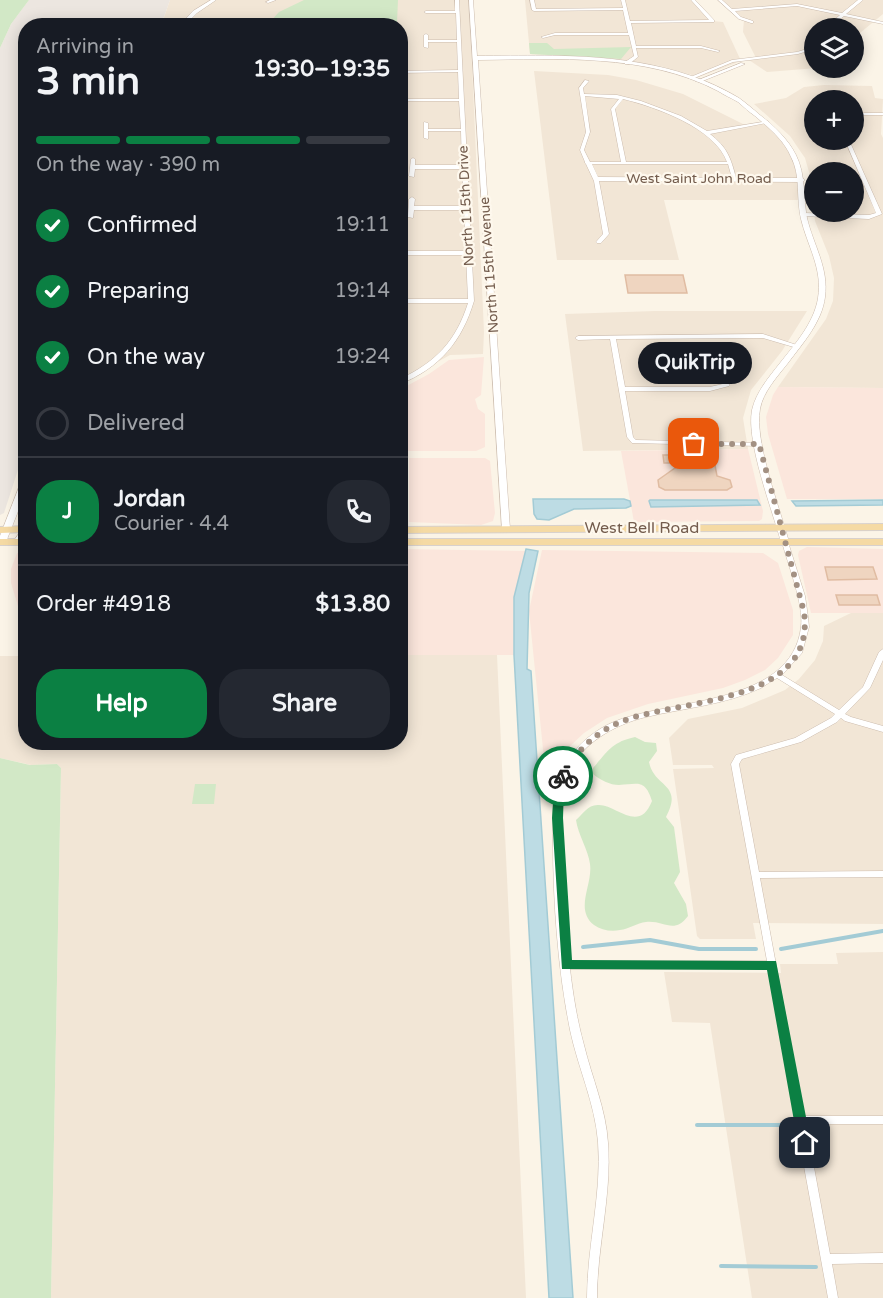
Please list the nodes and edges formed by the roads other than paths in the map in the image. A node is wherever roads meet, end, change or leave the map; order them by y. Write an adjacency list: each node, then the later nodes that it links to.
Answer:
1 (204, 0): 16 (street)
2 (214, 0): 17 (street)
3 (274, 0): 11 (street)
4 (457, 0): 14 (street, North 115th Drive)
5 (471, 0): 30 (street, North 115th Avenue)
6 (532, 0): 12 (street)
7 (623, 0): 12 (street)
8 (693, 0): 20 (street)
9 (720, 0): 13 (street)
10 (861, 0): 15 (street)
11 (267, 2)
12 (625, 9): 20 (street)
13 (731, 10): 15 (street); 21 (street)
14 (457, 12): 18 (street); 25 (street, North 115th Drive)
15 (843, 14): 19 (street); 22 (street)
16 (182, 18)
17 (189, 18)
18 (426, 18)
19 (838, 18)
20 (628, 22): 23 (street)
21 (751, 22)
22 (883, 23)
23 (631, 34): 24 (street); 27 (street)
24 (543, 37)
25 (458, 41): 26 (street); 33 (street, North 115th Drive)
26 (426, 47)
27 (635, 50): 29 (street); 32 (street)
28 (804, 50): 31 (street)
29 (718, 51)
30 (475, 58): 32 (street); 83 (street, North 115th Avenue)
31 (749, 60): 35 (street); 37 (street)
32 (627, 63): 35 (street)
33 (460, 71): 34 (street); 41 (street, North 115th Drive)
34 (408, 72)
35 (690, 78): 37 (street)
36 (587, 81): 38 (street)
37 (698, 81): 44 (street)
38 (582, 95): 39 (street); 51 (street)
39 (622, 98): 48 (street); 52 (street)
40 (408, 100): 41 (street)
41 (460, 100): 47 (street, North 115th Drive)
42 (864, 114): 43 (street)
43 (883, 114)
44 (766, 122): 48 (street); 60 (street)
45 (426, 123): 46 (street)
46 (426, 130): 47 (street); 49 (street)
47 (462, 130): 55 (street, North 115th Drive)
48 (706, 133): 53 (street)
49 (426, 138)
50 (413, 159): 54 (street)
51 (587, 163): 52 (street); 59 (street)
52 (624, 163): 53 (street)
53 (730, 163): 58 (street)
54 (413, 167): 55 (street); 56 (street)
55 (464, 167): 63 (street, North 115th Drive)
56 (412, 176)
57 (864, 177): 65 (street)
58 (734, 178): 59 (street, West Saint John Road); 60 (street, West Saint John Road)
59 (596, 179): 68 (street)
60 (802, 180): 64 (street)
61 (412, 199): 62 (street)
62 (412, 208): 63 (street); 66 (street)
63 (466, 208): 69 (street, North 115th Drive)
64 (804, 215)
65 (864, 216)
66 (411, 217)
67 (806, 222): 75 (street)
68 (599, 242)
69 (468, 252): 70 (street); 72 (street, North 115th Drive)
70 (408, 253)
71 (408, 301): 72 (street)
72 (471, 301): 76 (street, North 115th Drive)
73 (613, 337): 74 (street); 75 (street); 78 (street)
74 (578, 338)
75 (797, 346): 79 (street)
76 (408, 377)
77 (727, 385): 78 (street)
78 (622, 389): 79 (street)
79 (759, 444): 81 (street)
80 (18, 498): 86 (street)
81 (781, 527): 82 (main road, West Bell Road); 83 (main road, West Bell Road); 90 (street)
82 (883, 527)
83 (506, 529): 84 (main road, West Bell Road); 87 (main road)
84 (408, 530)
85 (18, 532): 86 (main road)
86 (2, 536): 88 (main road)
87 (408, 536)
88 (18, 541)
89 (408, 542): 90 (main road, West Bell Road)
90 (785, 542): 91 (main road, West Bell Road); 93 (street)
91 (883, 542)
92 (883, 652): 94 (street)
93 (777, 675): 94 (street); 98 (street)
94 (841, 715): 95 (street); 97 (street)
95 (883, 729)
96 (883, 874): 97 (street)
97 (755, 875): 99 (street)
98 (566, 965): 99 (street); 104 (street)
99 (772, 965): 100 (street)
100 (801, 1120): 101 (street); 103 (street)
101 (883, 1120)
102 (883, 1258): 103 (street)
103 (826, 1259): 105 (street)
104 (592, 1298)
105 (833, 1298)

